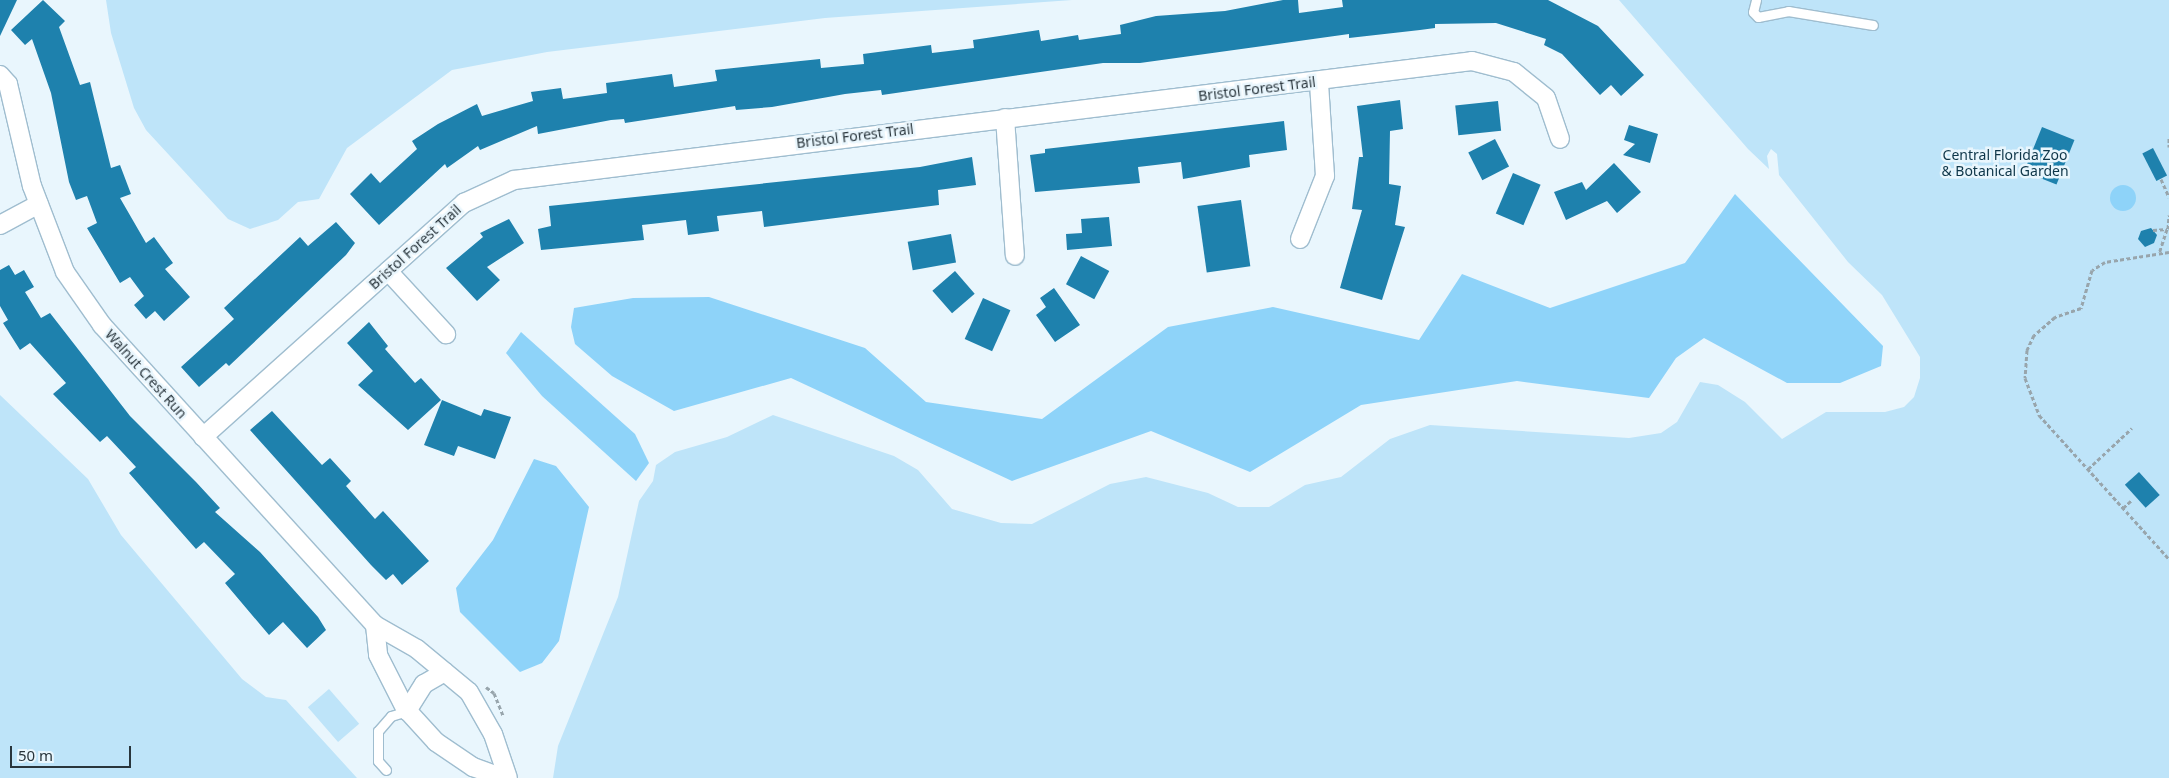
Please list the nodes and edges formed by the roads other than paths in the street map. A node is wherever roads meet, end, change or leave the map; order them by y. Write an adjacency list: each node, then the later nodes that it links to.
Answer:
1 (1756, 0): 2 (lane)
2 (1872, 25)
3 (0, 75): 7 (street, Walnut Crest Run)
4 (1318, 82): 5 (street, Bristol Forest Trail); 6 (street, Bristol Forest Trail); 9 (street)
5 (1005, 118): 10 (street); 11 (street, Bristol Forest Trail)
6 (1560, 139)
7 (39, 204): 8 (street); 13 (street, Walnut Crest Run)
8 (0, 224)
9 (1300, 240)
10 (1015, 256)
11 (388, 271): 12 (street); 13 (street, Bristol Forest Trail)
12 (446, 334)
13 (203, 437): 14 (street, Walnut Crest Run)
14 (375, 625): 15 (street, Walnut Crest Run); 16 (street)
15 (445, 672): 16 (street); 19 (street, Walnut Crest Run)
16 (407, 711): 17 (lane); 18 (street)
17 (386, 770)
18 (504, 778)
19 (508, 778)

